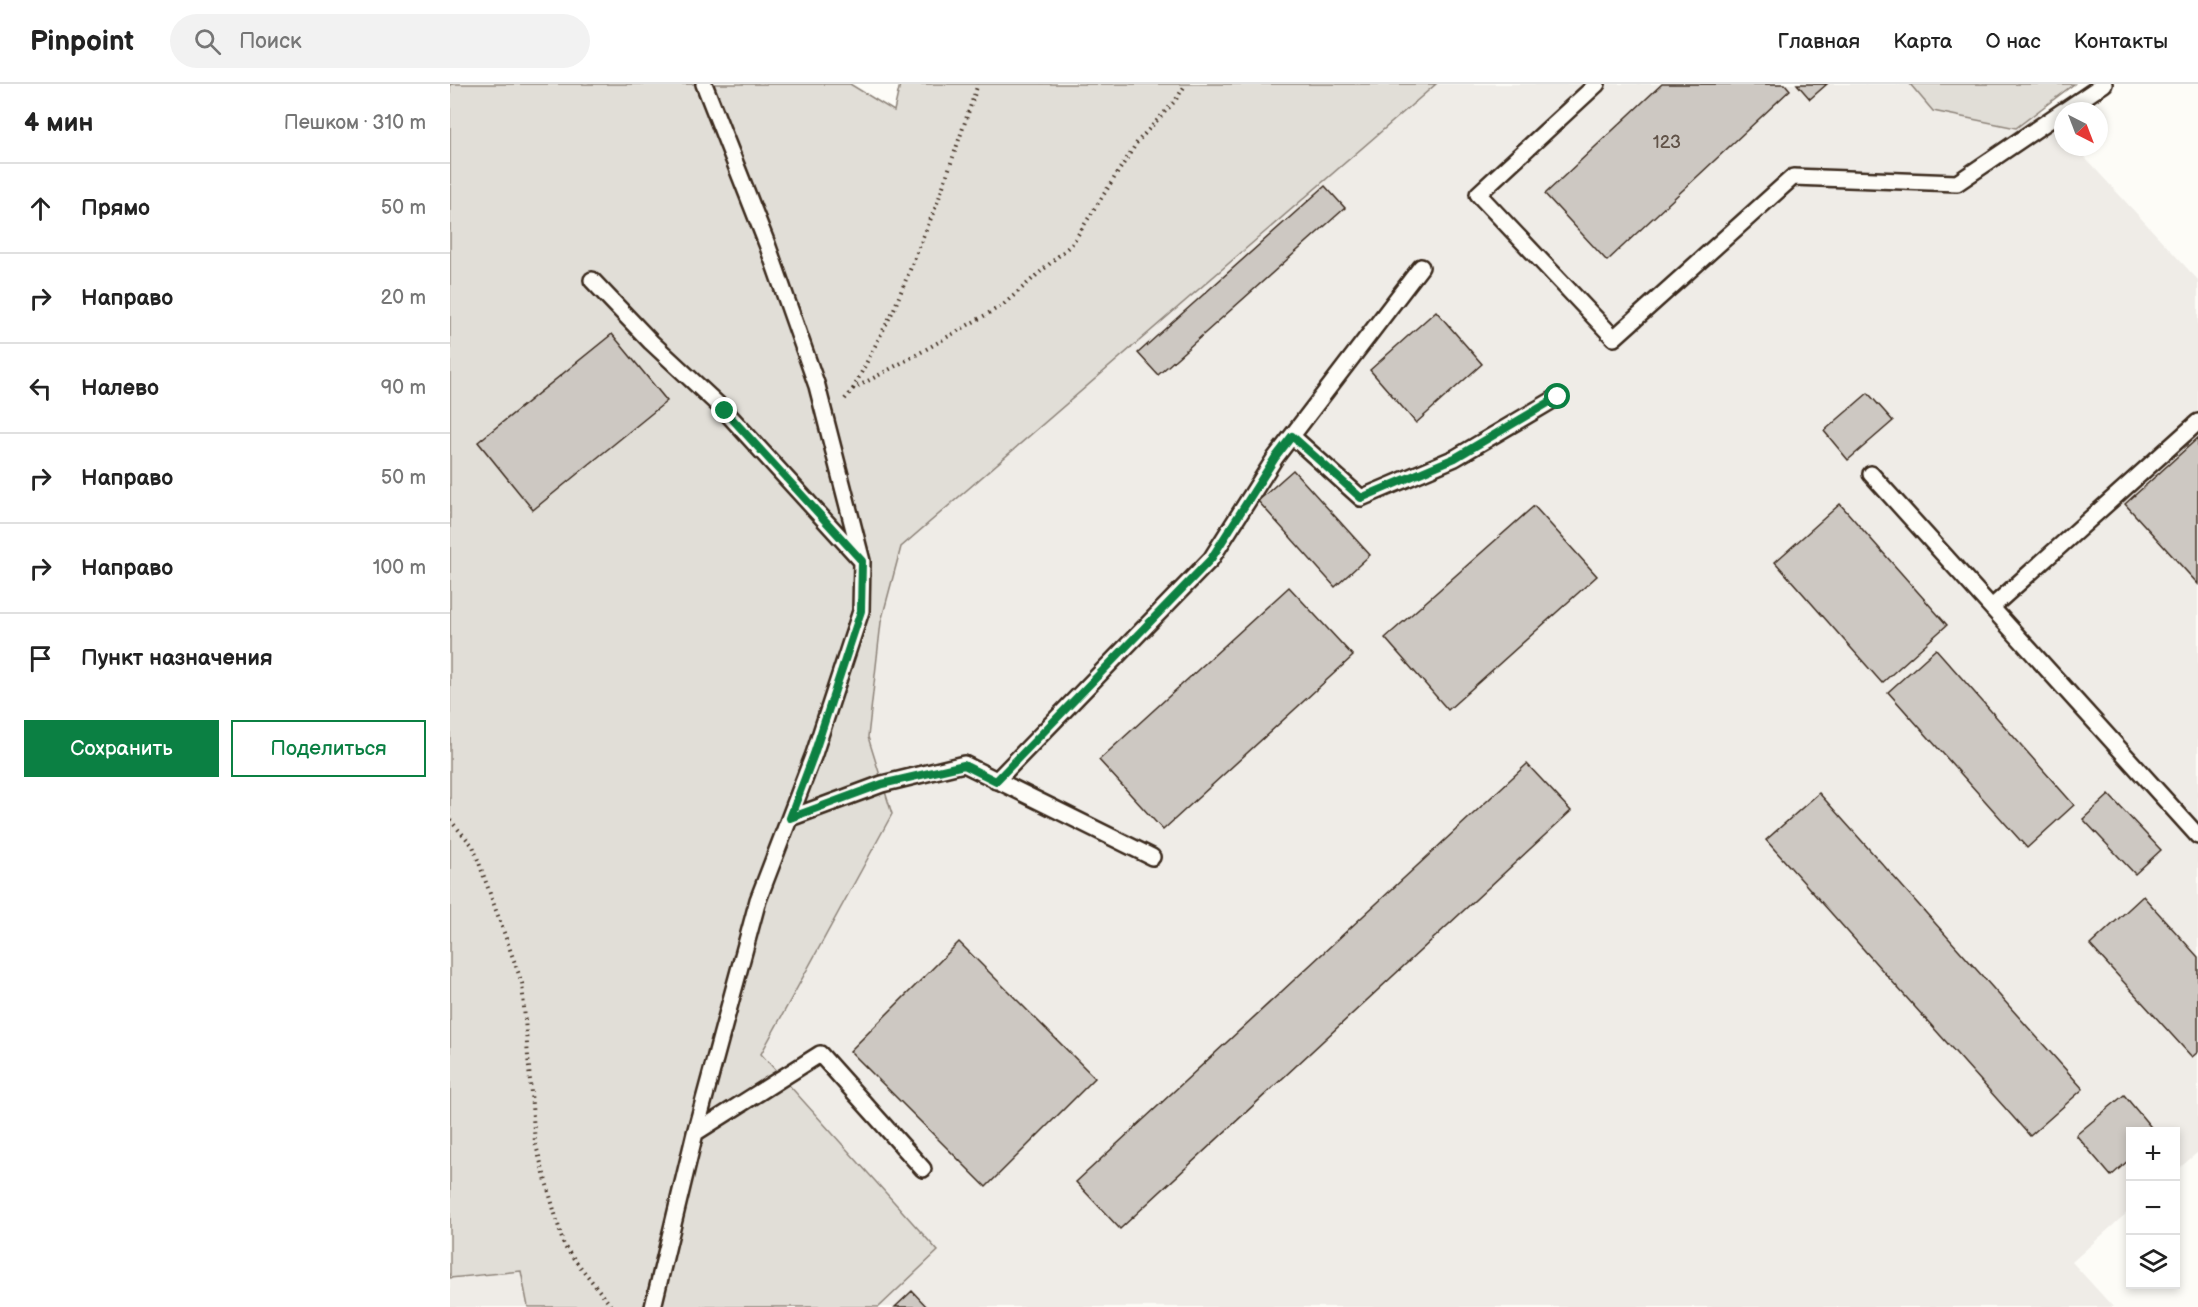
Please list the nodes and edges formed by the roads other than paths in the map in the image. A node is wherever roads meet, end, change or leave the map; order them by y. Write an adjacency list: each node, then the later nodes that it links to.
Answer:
1 (704, 84): 6 (lane)
2 (717, 84): 6 (lane)
3 (1597, 84): 7 (lane)
4 (2104, 84): 5 (lane)
5 (2077, 102)
6 (714, 107): 14 (lane)
7 (2054, 117)
8 (1421, 267): 12 (lane)
9 (592, 280): 14 (lane)
10 (1558, 397): 12 (lane)
11 (2198, 422): 15 (lane)
12 (1292, 436): 16 (lane)
13 (1871, 474): 15 (lane)
14 (862, 561): 17 (lane)
15 (1992, 607): 18 (lane)
16 (996, 781): 17 (lane); 19 (lane)
17 (790, 818): 20 (lane)
18 (2198, 836)
19 (1152, 857)
20 (695, 1133): 21 (lane); 22 (lane)
21 (923, 1169)
22 (653, 1307)

